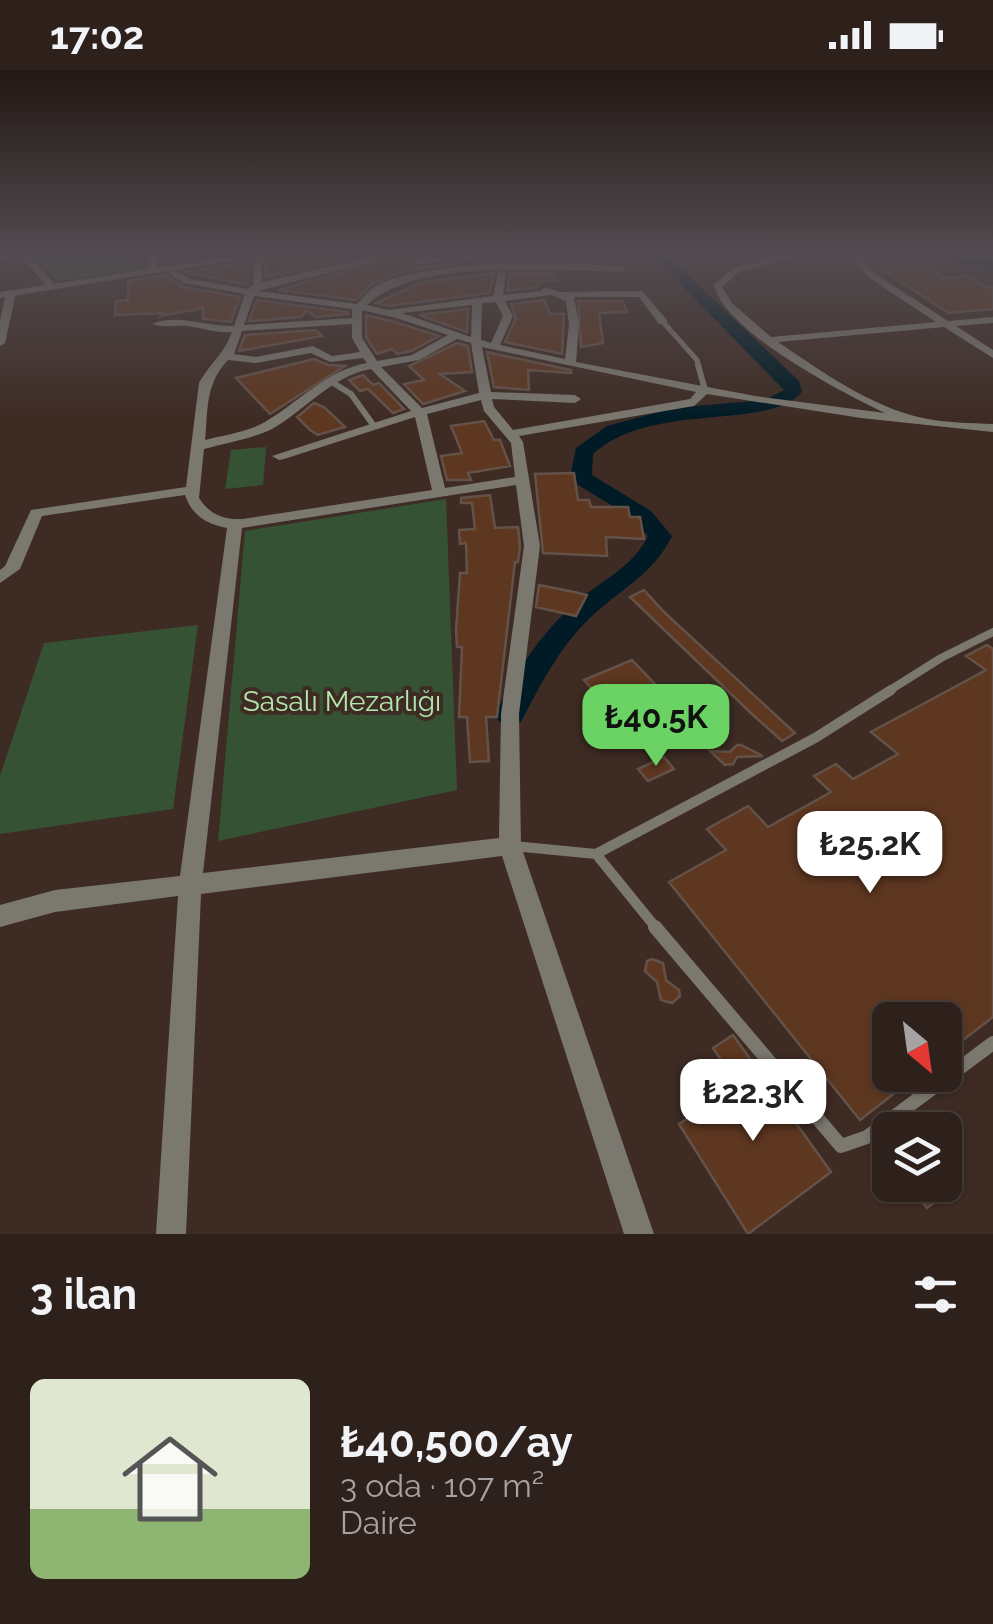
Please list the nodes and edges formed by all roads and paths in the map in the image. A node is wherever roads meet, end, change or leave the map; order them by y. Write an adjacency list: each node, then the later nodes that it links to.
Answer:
1 (4, 310): 21 (street)
2 (245, 310): 18 (street)
3 (357, 310): 14 (street)
4 (378, 310): 12 (street)
5 (401, 310): 12 (street)
6 (485, 310): 20 (street)
7 (501, 310): 20 (street)
8 (572, 310): 25 (street)
9 (654, 310): 15 (street)
10 (731, 310): 19 (street)
11 (925, 310): 17 (street)
12 (388, 312): 20 (street)
13 (993, 320): 17 (street)
14 (354, 321): 18 (street); 22 (street)
15 (662, 322): 28 (lane)
16 (157, 324): 18 (street)
17 (946, 324): 19 (street); 23 (street)
18 (238, 329): 24 (street)
19 (770, 340): 33 (street)
20 (475, 342): 25 (street); 26 (street); 29 (street)
21 (0, 343)
22 (363, 355): 24 (street); 26 (street)
23 (993, 355)
24 (227, 357): 37 (street)
25 (573, 365): 28 (street); 30 (street)
26 (376, 367): 27 (street); 31 (street)
27 (330, 381): 34 (lane); 37 (street)
28 (706, 390): 32 (street); 33 (street)
29 (485, 395): 30 (street); 31 (street); 36 (street)
30 (575, 399): 32 (street)
31 (420, 412): 34 (street); 41 (street)
32 (586, 420): 36 (street)
33 (914, 420): 35 (street)
34 (374, 426): 38 (street)
35 (993, 428)
36 (510, 434): 39 (street)
37 (198, 446): 40 (street)
38 (279, 456)
39 (522, 480): 41 (street); 45 (street)
40 (192, 490): 42 (street); 43 (street)
41 (439, 492): 42 (street)
42 (236, 525): 47 (street)
43 (0, 578)
44 (993, 632): 46 (lane)
45 (510, 846): 46 (lane); 47 (street); 51 (street)
46 (596, 854): 49 (lane)
47 (190, 884): 48 (street); 50 (street)
48 (0, 916)
49 (993, 1043)
50 (172, 1234)
51 (639, 1234)

